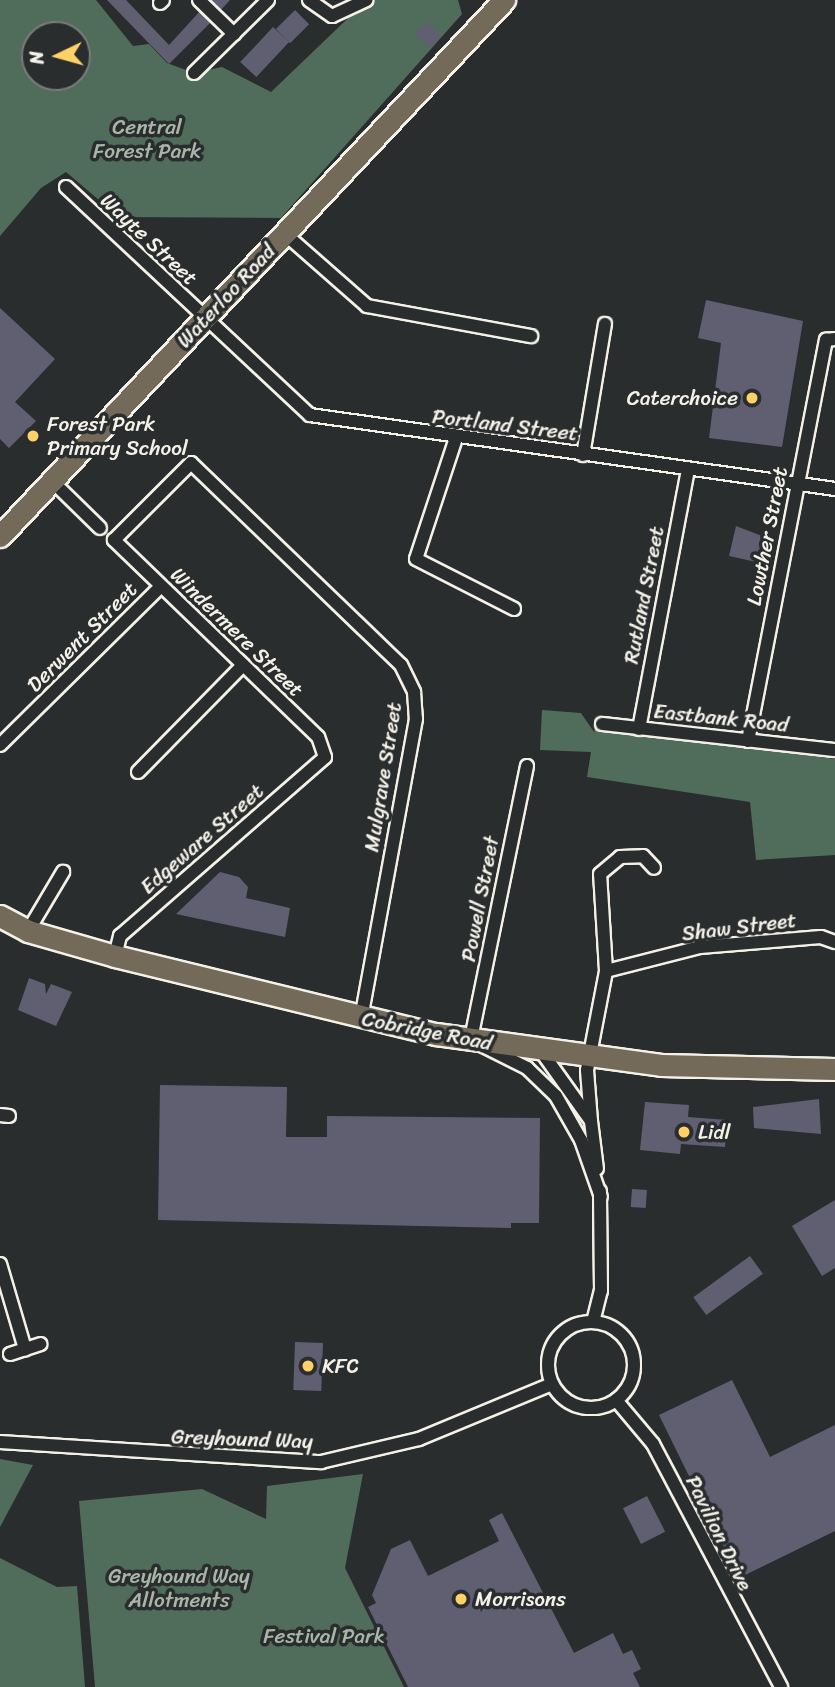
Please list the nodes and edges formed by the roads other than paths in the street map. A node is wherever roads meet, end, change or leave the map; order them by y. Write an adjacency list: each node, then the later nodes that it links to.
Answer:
1 (199, 0): 6 (street)
2 (268, 0): 6 (street)
3 (309, 0): 4 (street)
4 (366, 0)
5 (497, 2): 9 (highway, Waterloo Road)
6 (234, 34): 7 (street)
7 (194, 73)
8 (66, 187): 10 (street, Wayte Street)
9 (285, 233): 10 (highway, Waterloo Road); 12 (street)
10 (206, 319): 14 (street, Portland Street); 18 (highway, Waterloo Road)
11 (605, 324): 15 (street)
12 (531, 336)
13 (830, 339): 19 (street, Lowther Street)
14 (456, 438): 15 (street, Portland Street); 24 (street)
15 (583, 455): 17 (street, Portland Street)
16 (191, 463): 23 (street, Windermere Street); 41 (street, Mulgrave Street)
17 (688, 469): 19 (street, Portland Street); 27 (street, Rutland Street)
18 (52, 481): 21 (street); 22 (highway, Waterloo Road)
19 (796, 483): 20 (street, Portland Street); 28 (street, Lowther Street)
20 (835, 489)
21 (100, 528)
22 (0, 536)
23 (161, 586): 25 (street, Windermere Street); 29 (street, Derwent Street)
24 (514, 609)
25 (243, 665): 31 (street, Windermere Street); 33 (street)
26 (602, 724): 27 (street, Eastbank Road)
27 (639, 729): 28 (street, Eastbank Road)
28 (748, 741): 30 (street, Eastbank Road)
29 (0, 745)
30 (835, 750)
31 (325, 757): 39 (street, Edgeware Street)
32 (527, 766): 42 (street, Powell Street)
33 (138, 772)
34 (654, 868): 40 (street)
35 (63, 872): 37 (street)
36 (0, 916): 37 (highway, Cobridge Road)
37 (28, 931): 39 (highway, Cobridge Road)
38 (835, 942): 40 (street, Shaw Street)
39 (115, 956): 41 (highway, Cobridge Road)
40 (606, 971): 44 (street)
41 (361, 1020): 42 (highway, Cobridge Road)
42 (471, 1041): 43 (highway, Cobridge Road); 47 (street)
43 (541, 1051): 44 (highway, Cobridge Road); 46 (street)
44 (589, 1054): 45 (highway, Cobridge Road); 46 (street)
45 (835, 1069)
46 (591, 1121): 47 (street)
47 (601, 1197): 49 (street)
48 (0, 1264): 51 (street)
49 (593, 1322): 53 (street); 54 (street)
50 (40, 1344): 51 (street)
51 (25, 1349): 52 (street)
52 (10, 1354)
53 (552, 1384): 54 (street); 55 (street, Greyhound Way)
54 (616, 1400): 56 (street, Pavilion Drive)
55 (0, 1442)
56 (781, 1687)

